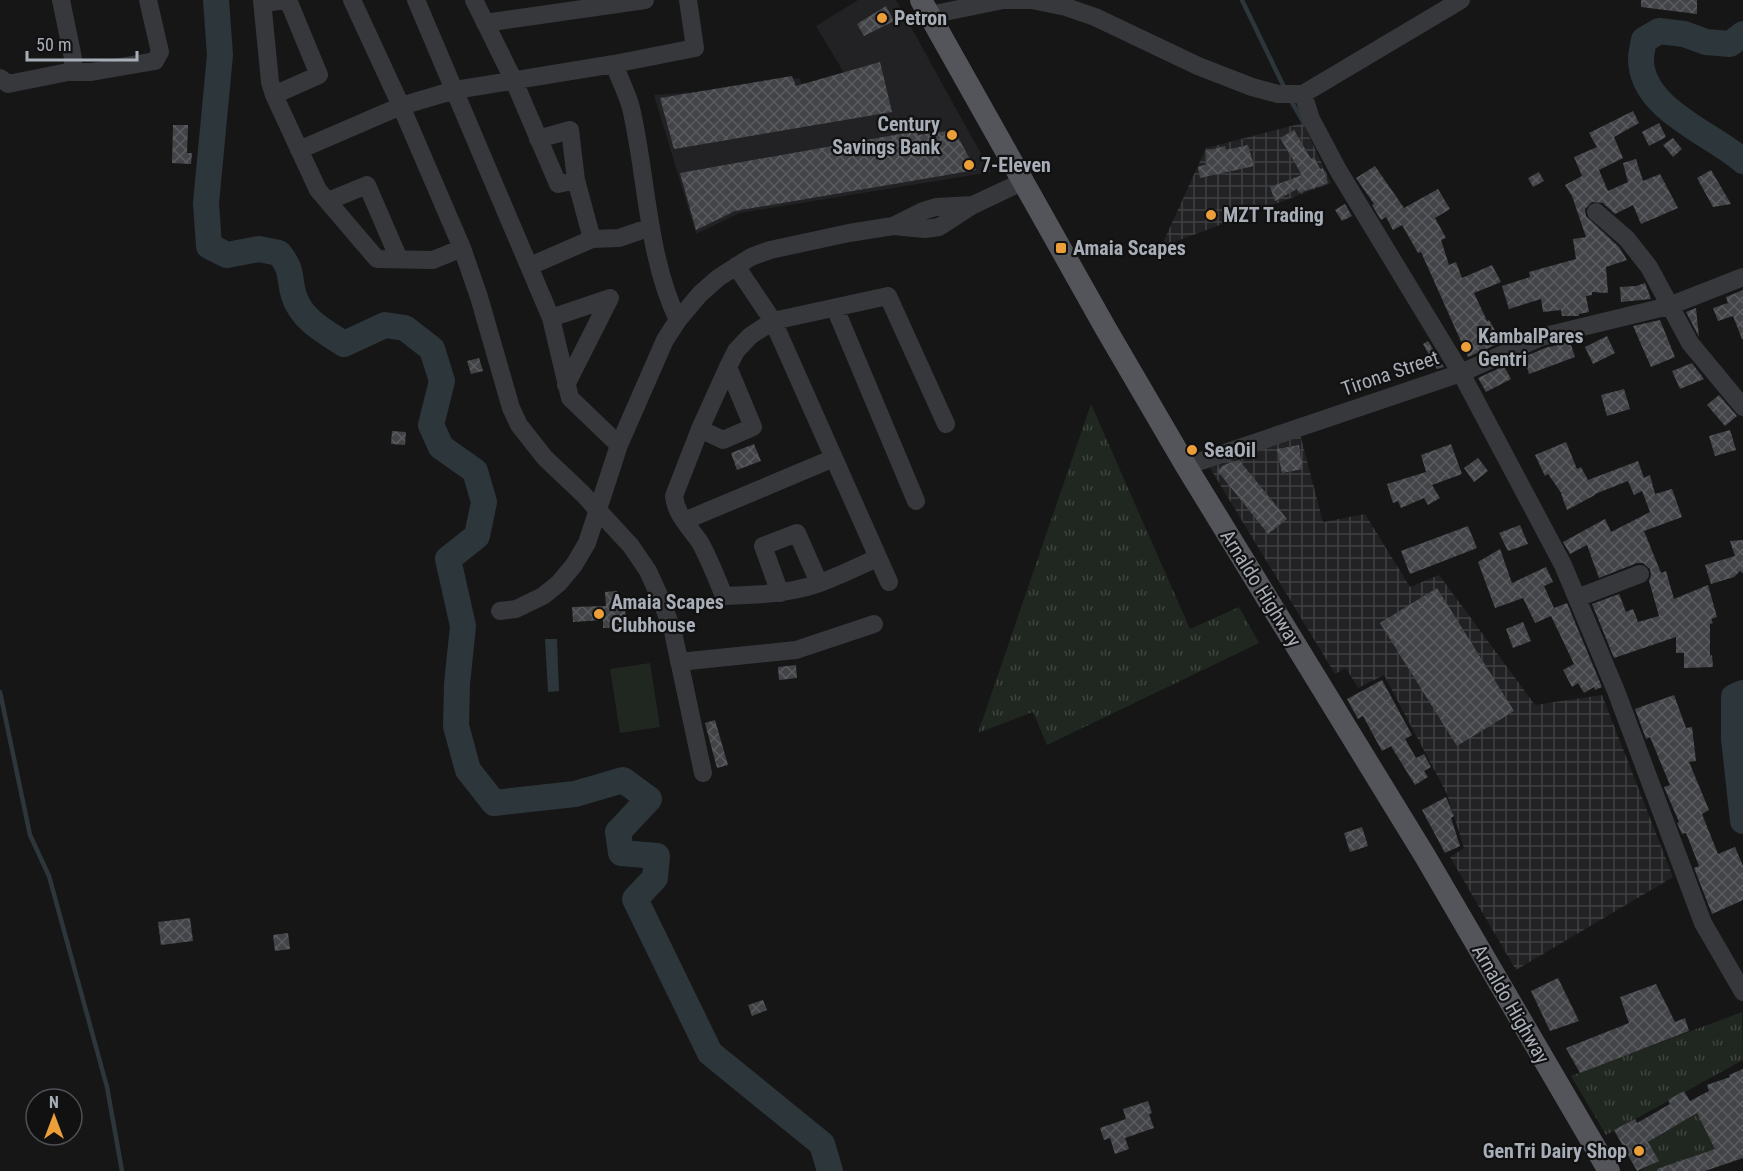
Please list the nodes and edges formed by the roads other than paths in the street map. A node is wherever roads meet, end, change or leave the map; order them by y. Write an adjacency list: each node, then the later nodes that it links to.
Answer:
1 (61, 0): 13 (street)
2 (148, 0): 13 (street)
3 (352, 0): 19 (street)
4 (416, 0): 16 (street)
5 (474, 0): 11 (street)
6 (645, 0): 11 (street)
7 (688, 0): 12 (street)
8 (1461, 0): 17 (street)
9 (262, 2): 18 (street); 18 (street)
10 (926, 8): 17 (street); 23 (main road, Arnaldo Highway)
11 (485, 23): 15 (street)
12 (614, 64): 15 (street); 26 (street)
13 (68, 72): 14 (street)
14 (0, 78)
15 (514, 81): 16 (street); 20 (street)
16 (455, 90): 19 (street); 30 (street)
17 (1304, 94): 39 (street)
18 (274, 95): 21 (street)
19 (401, 106): 21 (street); 28 (street)
20 (538, 139): 22 (street); 22 (street)
21 (299, 150): 24 (street)
22 (576, 180): 27 (street)
23 (1024, 181): 31 (street); 46 (main road, Arnaldo Highway)
24 (328, 201): 29 (street); 29 (street)
25 (1596, 212): 33 (street)
26 (651, 227): 27 (street); 36 (street)
27 (592, 239): 30 (street)
28 (462, 248): 29 (street); 48 (street)
29 (399, 259)
30 (530, 266): 35 (street)
31 (736, 266): 36 (street); 37 (street)
32 (1743, 277): 33 (street, Tirona Street)
33 (1669, 306): 39 (street, Tirona Street); 41 (street)
34 (835, 308): 37 (street); 42 (street); 47 (street)
35 (551, 318): 40 (street); 40 (street)
36 (678, 320): 44 (street)
37 (772, 321): 38 (street); 45 (street)
38 (728, 367): 43 (street); 43 (street)
39 (1461, 373): 46 (street, Tirona Street); 55 (street)
40 (566, 386): 44 (street)
41 (1743, 407)
42 (946, 424)
43 (700, 429): 49 (street)
44 (619, 445): 48 (street)
45 (834, 458): 49 (street); 50 (street)
46 (1186, 466): 61 (main road, Arnaldo Highway)
47 (916, 501)
48 (598, 509): 56 (street); 58 (street)
49 (684, 521): 54 (street)
50 (877, 558): 52 (street); 53 (street)
51 (1640, 574): 55 (street)
52 (889, 582)
53 (819, 584): 54 (street); 54 (street)
54 (780, 593)
55 (1577, 598): 60 (street)
56 (500, 611)
57 (874, 624): 58 (street)
58 (679, 662): 59 (street)
59 (703, 774)
60 (1743, 992)
61 (1609, 1171)

